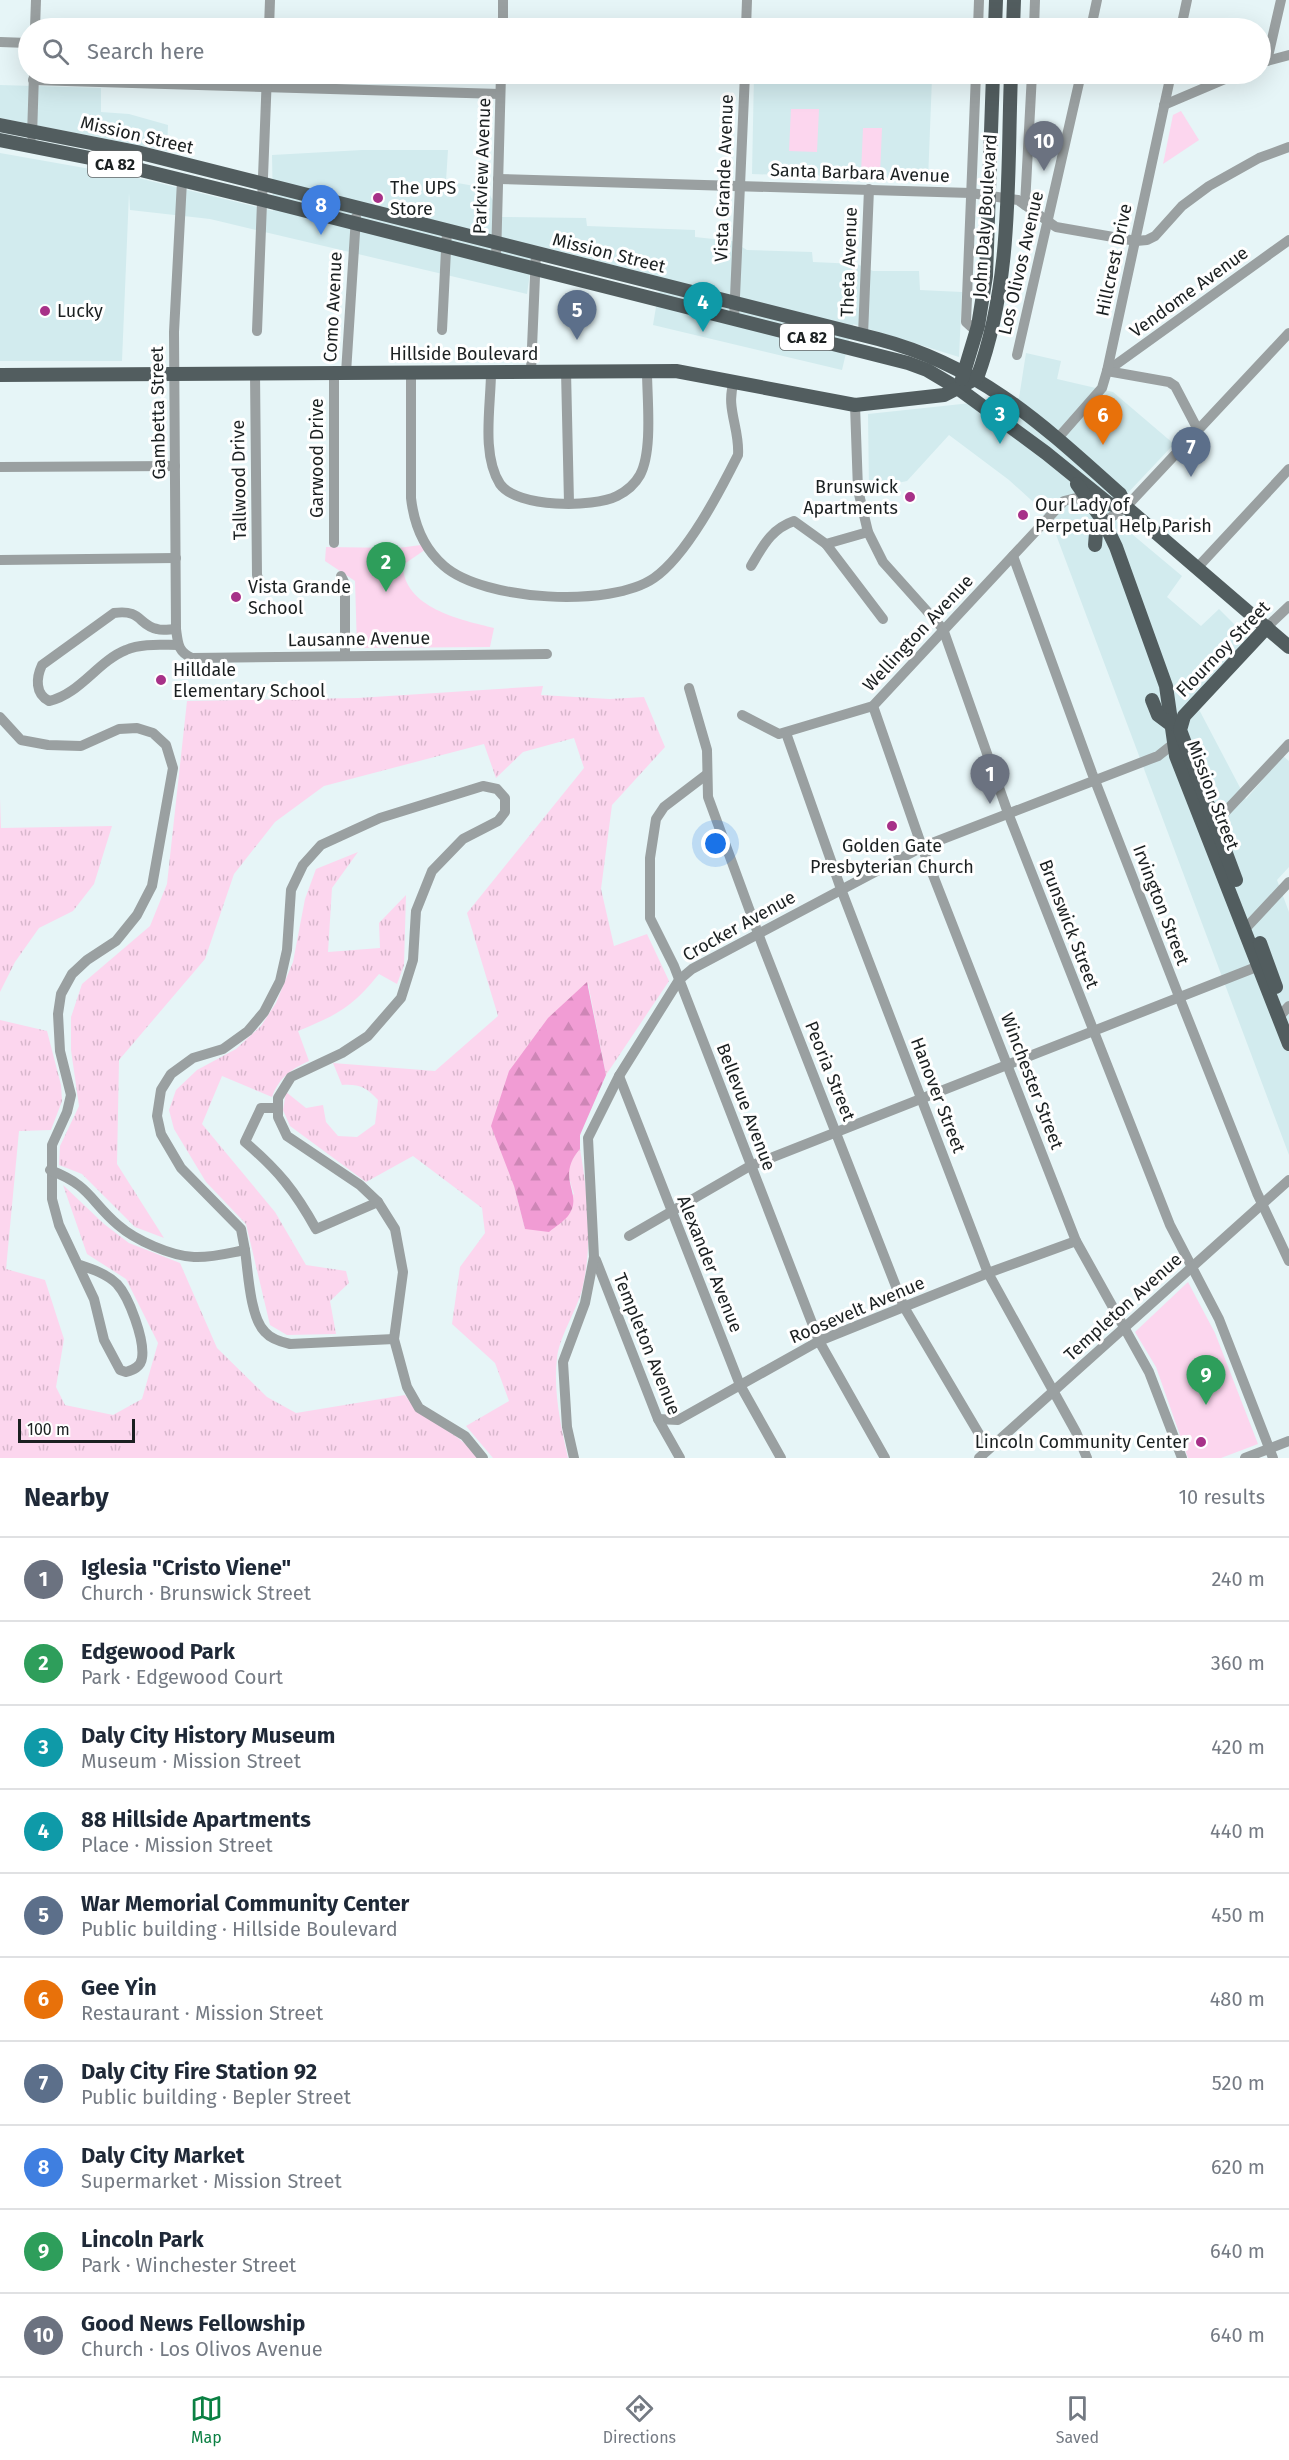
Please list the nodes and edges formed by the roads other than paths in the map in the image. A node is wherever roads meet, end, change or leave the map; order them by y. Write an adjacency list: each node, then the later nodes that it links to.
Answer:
1 (36, 0): 12 (street)
2 (270, 0): 13 (street)
3 (504, 0): 14 (street)
4 (747, 0): 15 (street)
5 (979, 0): 16 (street)
6 (996, 0): 17 (main road)
7 (1014, 0): 18 (main road)
8 (1035, 0): 19 (street)
9 (1097, 0): 20 (street)
10 (1187, 0): 21 (street)
11 (1281, 0): 22 (street)
12 (35, 18)
13 (269, 18)
14 (503, 18)
15 (746, 18)
16 (978, 18)
17 (995, 18)
18 (1013, 18)
19 (1034, 18)
20 (1093, 18)
21 (1183, 18)
22 (1271, 36)
23 (0, 42): 24 (street)
24 (18, 43)
25 (1289, 55): 26 (street)
26 (1271, 60)
27 (34, 84): 42 (street)
28 (215, 84): 38 (street)
29 (500, 84): 39 (street, Parkview Avenue)
30 (745, 84): 48 (street, Vista Grande Avenue)
31 (976, 84): 50 (street)
32 (993, 84): 51 (main road, John Daly Boulevard)
33 (1011, 84): 52 (main road, John Daly Boulevard)
34 (1031, 84): 54 (street)
35 (1079, 84): 56 (street, Los Olivos Avenue)
36 (1169, 84): 40 (street, Hillcrest Drive)
37 (1213, 84): 40 (street)
38 (267, 86): 39 (street); 47 (street)
39 (500, 94): 45 (street, Parkview Avenue)
40 (1164, 105): 60 (street, Hillcrest Drive)
41 (0, 125): 42 (main road, Mission Street / CA 82)
42 (32, 138): 43 (main road, Mission Street / CA 82); 46 (main road, Mission Street / CA 82); 47 (main road, Mission Street / CA 82)
43 (0, 140)
44 (1289, 147): 60 (street)
45 (498, 179): 48 (street, Santa Barbara Avenue); 61 (street, Parkview Avenue)
46 (182, 181): 53 (main road, Mission Street / CA 82); 83 (street, Gambetta Street)
47 (263, 184): 53 (street); 55 (main road, Mission Street / CA 82)
48 (741, 186): 49 (street, Santa Barbara Avenue); 66 (street, Vista Grande Avenue)
49 (868, 189): 50 (street, Santa Barbara Avenue); 72 (street, Theta Avenue)
50 (971, 193): 51 (street, Santa Barbara Avenue); 70 (street)
51 (990, 195): 52 (street, Santa Barbara Avenue); 70 (main road, John Daly Boulevard)
52 (1006, 198): 54 (street, Santa Barbara Avenue); 85 (main road, John Daly Boulevard)
53 (263, 200): 57 (main road, Mission Street / CA 82); 69 (street)
54 (1025, 205): 56 (street, Santa Barbara Avenue)
55 (357, 208): 57 (street, Como Avenue); 58 (main road, Mission Street / CA 82)
56 (1047, 221): 60 (street, Santa Barbara Avenue); 73 (street, Los Olivos Avenue)
57 (355, 223): 62 (main road, Mission Street / CA 82); 82 (street, Como Avenue)
58 (447, 230): 61 (main road, Mission Street / CA 82); 62 (street)
59 (1289, 240): 77 (street, Vendome Avenue)
60 (1136, 241): 77 (street, Hillcrest Drive)
61 (496, 243): 63 (main road, Mission Street / CA 82); 64 (street, Parkview Avenue)
62 (446, 246): 64 (main road, Mission Street / CA 82); 68 (street)
63 (536, 253): 65 (street); 66 (main road, Mission Street / CA 82)
64 (496, 259): 65 (main road, Mission Street / CA 82)
65 (536, 269): 67 (main road, Mission Street / CA 82); 80 (street)
66 (736, 304): 67 (street, Vista Grande Avenue); 72 (main road, Mission Street / CA 82)
67 (734, 319): 87 (main road, Mission Street / CA 82)
68 (442, 330)
69 (258, 331)
70 (976, 332): 76 (main road, John Daly Boulevard)
71 (1289, 333): 89 (street)
72 (863, 335): 76 (main road, Mission Street / CA 82)
73 (1017, 355)
74 (566, 371): 75 (main road, Hillside Boulevard); 80 (main road, Hillside Boulevard); 96 (street)
75 (647, 371): 86 (main road, Hillside Boulevard); 96 (street)
76 (964, 371): 85 (main road, Mission Street / CA 82); 87 (main road, John Daly Boulevard)
77 (1107, 371): 89 (street); 90 (street, Hillcrest Drive)
78 (411, 372): 79 (main road, Hillside Boulevard); 82 (main road, Hillside Boulevard); 86 (street)
79 (491, 372): 80 (main road, Hillside Boulevard); 96 (street)
80 (531, 372)
81 (255, 373): 82 (main road, Hillside Boulevard); 83 (main road, Hillside Boulevard); 110 (street, Tallwood Drive)
82 (340, 373): 101 (street, Garwood Drive)
83 (174, 374): 84 (main road, Hillside Boulevard); 92 (street, Gambetta Street)
84 (0, 375)
85 (977, 378): 87 (main road); 90 (main road, Mission Street / CA 82)
86 (734, 382): 88 (main road, Hillside Boulevard)
87 (959, 389): 88 (main road, Hillside Boulevard); 91 (main road, Mission Street / CA 82)
88 (855, 405): 100 (street, Brunswick Street)
89 (1197, 428): 98 (street)
90 (1058, 438): 91 (main road); 98 (main road, Mission Street / CA 82)
91 (1046, 453): 95 (main road, Mission Street / CA 82)
92 (175, 466): 93 (street); 105 (street, Gambetta Street)
93 (0, 467)
94 (1289, 469): 108 (street)
95 (1069, 473): 97 (main road, Mission Street); 98 (main road, Mission Street / CA 82)
96 (569, 502)
97 (1090, 502): 99 (main road, Mission Street); 104 (street, Wellington Avenue)
98 (1126, 507): 99 (street); 108 (main road, CA 82)
99 (1104, 522): 103 (main road); 120 (main road, Mission Street)
100 (868, 532): 102 (street); 115 (street, Brunswick Street)
101 (334, 543)
102 (826, 544): 107 (street); 112 (street)
103 (1095, 545)
104 (1013, 556): 115 (street, Wellington Avenue); 132 (street, Irvington Street)
105 (176, 558): 106 (street); 114 (street, Gambetta Street)
106 (0, 560)
107 (751, 566)
108 (1197, 568): 113 (main road, CA 82)
109 (341, 576): 119 (street)
110 (261, 586)
111 (1289, 606): 113 (street, Flournoy Street)
112 (884, 619)
113 (1267, 627): 117 (main road, CA 82); 125 (main road, Flournoy Street)
114 (177, 629): 116 (street, Gambetta Street); 116 (street)
115 (943, 630): 123 (street, Wellington Avenue); 133 (street, Brunswick Street)
116 (178, 645): 119 (street, Lausanne Avenue)
117 (1289, 647)
118 (547, 654): 119 (street, Lausanne Avenue)
119 (345, 656)
120 (1166, 686): 125 (main road); 127 (main road, Mission Street)
121 (689, 688): 131 (street, Peoria Street)
122 (1152, 700): 127 (main road)
123 (873, 706): 128 (street, Wellington Avenue); 135 (street, Winchester Street)
124 (742, 715): 128 (street)
125 (1184, 716): 129 (main road)
126 (0, 717): 152 (street)
127 (1170, 724): 129 (main road, Mission Street)
128 (786, 733): 137 (street, Hanover Street)
129 (1177, 741): 132 (street, Crocker Avenue); 134 (main road, Mission Street)
130 (1289, 744): 134 (street)
131 (706, 775): 139 (street, Peoria Street); 141 (street, Bellevue Avenue)
132 (1095, 779): 133 (street, Crocker Avenue); 142 (street, Irvington Street)
133 (1008, 813): 135 (street, Crocker Avenue); 144 (street, Brunswick Street)
134 (1211, 828): 138 (main road, Mission Street)
135 (922, 847): 137 (street, Crocker Avenue); 146 (street, Winchester Street)
136 (1289, 882): 138 (street)
137 (841, 889): 139 (street, Crocker Avenue); 148 (street, Hanover Street)
138 (1249, 926): 140 (main road, Mission Street)
139 (758, 933): 141 (street, Crocker Avenue); 150 (street, Peoria Street)
140 (1263, 964): 142 (street); 143 (main road, Mission Street)
141 (679, 980): 147 (street, Crocker Avenue); 151 (street, Bellevue Avenue)
142 (1180, 999): 144 (street); 155 (street, Irvington Street)
143 (1285, 1013): 145 (main road, Mission Street)
144 (1094, 1032): 146 (street); 163 (street, Brunswick Street)
145 (1289, 1044)
146 (1008, 1065): 148 (street); 158 (street, Winchester Street)
147 (619, 1076): 156 (street, Alexander Avenue); 160 (street, Crocker Avenue)
148 (921, 1096): 150 (street); 164 (street, Hanover Street)
149 (278, 1108): 154 (street); 154 (street); 159 (street)
150 (836, 1131): 151 (street); 165 (street, Peoria Street)
151 (750, 1166): 156 (street); 168 (street, Bellevue Avenue)
152 (50, 1170): 159 (street); 162 (street)
153 (1289, 1180): 155 (street, Templeton Avenue)
154 (378, 1202): 167 (street)
155 (1262, 1204): 161 (street, Irvington Street); 163 (street, Templeton Avenue)
156 (671, 1210): 157 (street); 169 (street, Alexander Avenue)
157 (629, 1236)
158 (1076, 1241): 164 (street, Roosevelt Avenue); 166 (street, Winchester Street)
159 (245, 1250): 167 (street)
160 (594, 1257): 171 (street, Templeton Avenue); 178 (street, Crocker Avenue)
161 (1289, 1261)
162 (80, 1265): 162 (street)
163 (1192, 1268): 166 (street, Templeton Avenue); 176 (street, Brunswick Street)
164 (988, 1273): 165 (street, Roosevelt Avenue); 170 (street, Hanover Street)
165 (904, 1307): 168 (street, Roosevelt Avenue); 175 (street, Peoria Street)
166 (1125, 1329): 170 (street, Templeton Avenue); 184 (street, Winchester Street)
167 (394, 1339): 177 (street)
168 (819, 1341): 169 (street, Roosevelt Avenue); 181 (street, Bellevue Avenue)
169 (740, 1385): 172 (street, Roosevelt Avenue); 180 (street, Alexander Avenue)
170 (1054, 1391): 175 (street, Templeton Avenue); 183 (street, Hanover Street)
171 (658, 1419): 172 (street); 174 (street, Templeton Avenue)
172 (678, 1420): 174 (street, Templeton Avenue)
173 (1289, 1441): 176 (street)
174 (670, 1442): 179 (street, Templeton Avenue)
175 (988, 1449): 182 (street, Templeton Avenue)
176 (1271, 1453): 185 (street)
177 (483, 1458)
178 (574, 1458)
179 (680, 1458)
180 (782, 1458)
181 (885, 1458)
182 (979, 1458)
183 (1087, 1458)
184 (1182, 1458)
185 (1245, 1458)

